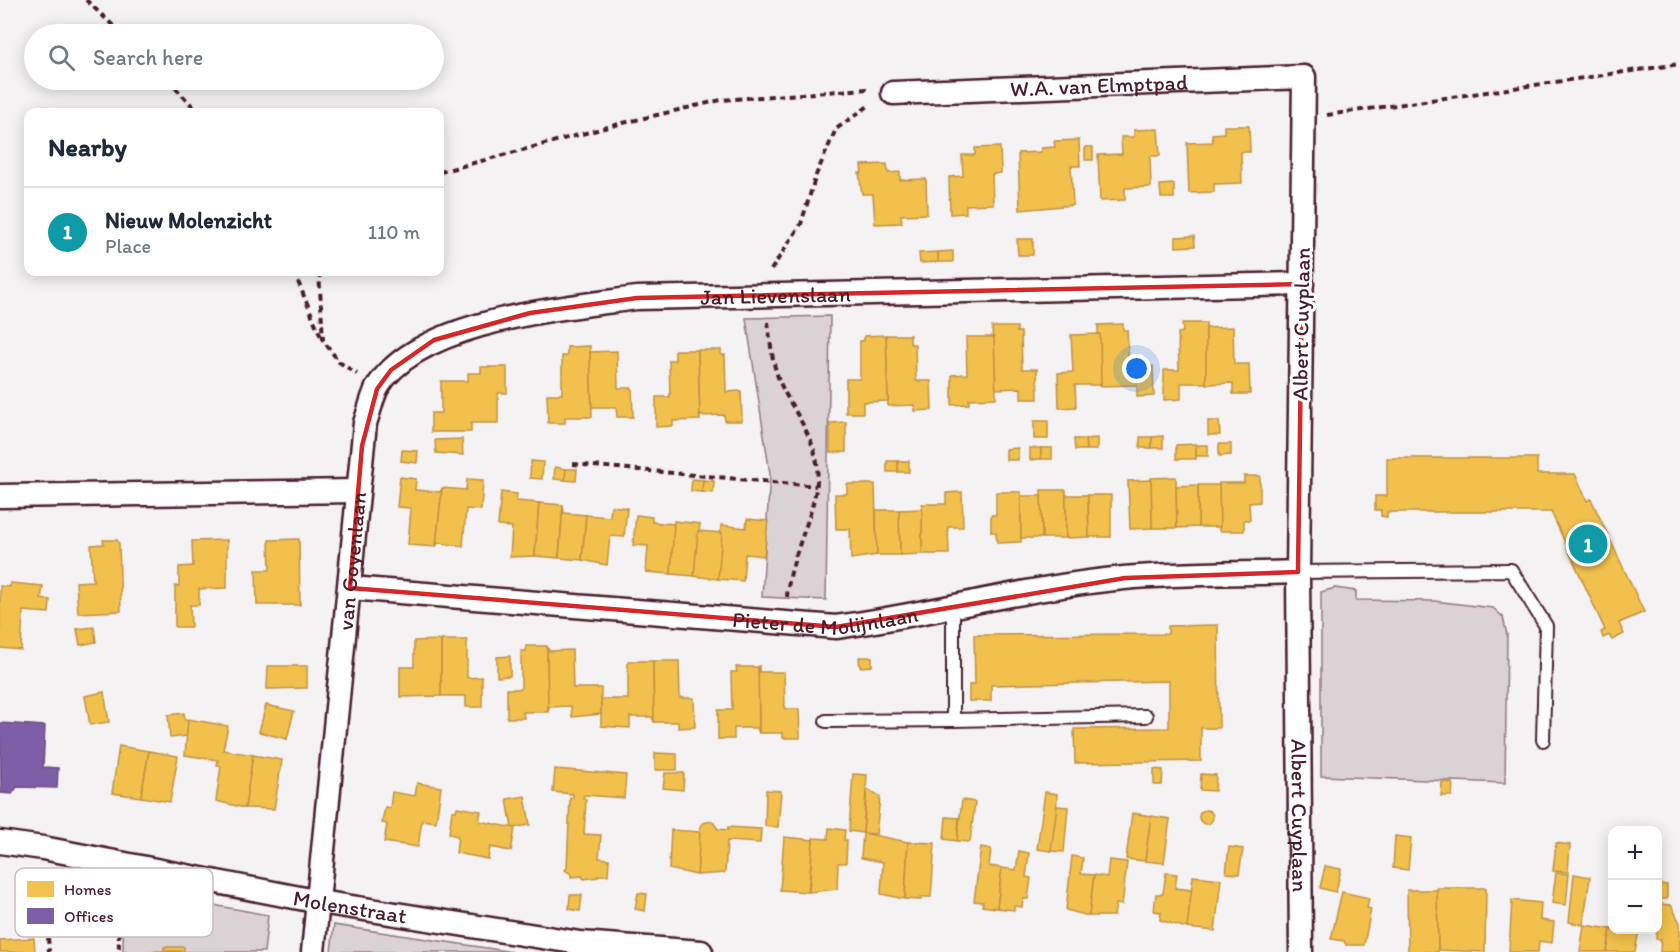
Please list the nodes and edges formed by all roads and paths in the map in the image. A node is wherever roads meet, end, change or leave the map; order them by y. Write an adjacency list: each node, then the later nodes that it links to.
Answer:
1 (87, 0): 2 (path)
2 (112, 24)
3 (1680, 64): 8 (path)
4 (1304, 76): 6 (street, W.A. van Elmptpad); 8 (street, Albert Cuyplaan)
5 (177, 90): 7 (path)
6 (882, 91): 9 (path); 13 (path)
7 (194, 108)
8 (1305, 118): 12 (street, Albert Cuyplaan)
9 (444, 171)
10 (296, 276): 14 (path)
11 (319, 276): 14 (path)
12 (1302, 284): 13 (street, Jan Lievenslaan); 20 (street, Albert Cuyplaan)
13 (766, 295): 17 (path); 18 (street, Jan Lievenslaan)
14 (323, 340): 15 (path)
15 (339, 362)
16 (573, 464): 17 (path)
17 (816, 486): 23 (path)
18 (358, 491): 19 (street, van Goyenlaan); 21 (street, van Goyenlaan)
19 (0, 496)
20 (1298, 572): 22 (street, Pieter de Molijnlaan); 27 (lane); 42 (street, Albert Cuyplaan)
21 (350, 588): 23 (street, Pieter de Molijnlaan); 35 (street, van Goyenlaan)
22 (953, 606): 23 (street, Pieter de Molijnlaan); 25 (lane)
23 (786, 624)
24 (1146, 716): 25 (lane)
25 (953, 720): 26 (lane)
26 (826, 721)
27 (1544, 740)
28 (0, 842): 29 (street, Molenstraat)
29 (43, 848): 30 (street, Molenstraat); 31 (path)
30 (117, 862): 32 (path); 33 (street, Molenstraat)
31 (44, 868)
32 (117, 868)
33 (147, 868)
34 (213, 881): 35 (street, Molenstraat)
35 (320, 902): 40 (street, van Goyenlaan); 41 (street, Molenstraat)
36 (48, 937): 38 (path)
37 (119, 937): 39 (path)
38 (49, 952)
39 (119, 952)
40 (313, 952)
41 (701, 952)
42 (1300, 952)

